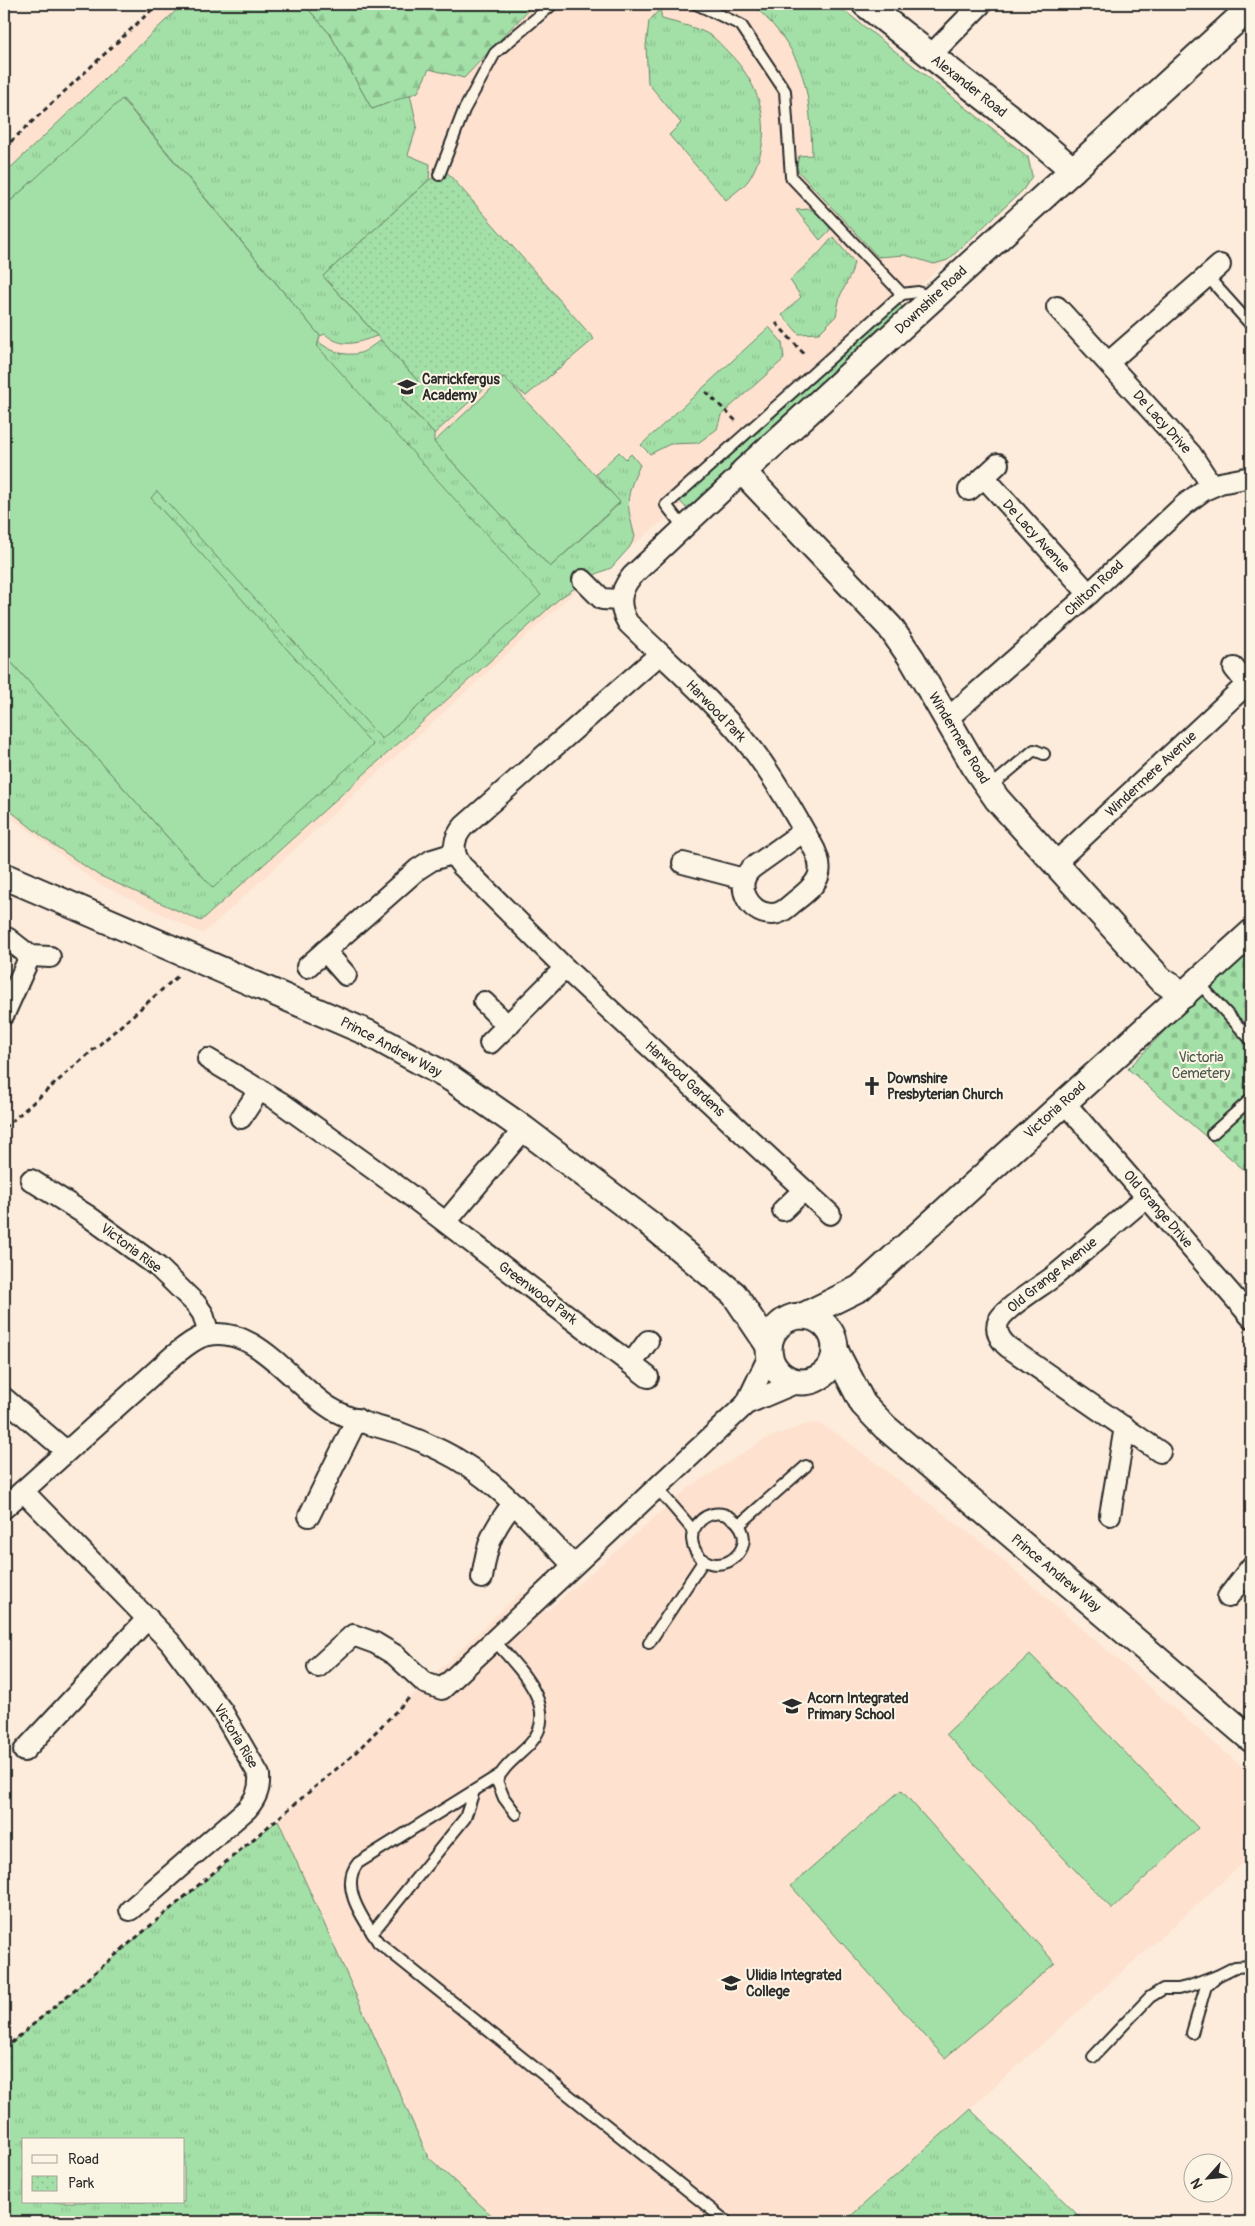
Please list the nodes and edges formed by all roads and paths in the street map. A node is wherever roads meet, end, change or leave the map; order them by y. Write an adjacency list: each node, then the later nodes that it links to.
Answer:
1 (158, 4): 8 (path)
2 (553, 4): 10 (lane)
3 (696, 4): 12 (lane)
4 (864, 4): 7 (street, Alexander Road)
5 (981, 4): 7 (street)
6 (1251, 7): 9 (street, Downshire Road)
7 (930, 56): 9 (street, Alexander Road)
8 (4, 148)
9 (1073, 170): 13 (street, Downshire Road)
10 (439, 175)
11 (1213, 271): 16 (lane); 18 (street)
12 (902, 294): 13 (lane); 25 (lane)
13 (933, 298): 21 (street, Downshire Road)
14 (1057, 307): 18 (street, De Lacy Drive)
15 (776, 323): 17 (path)
16 (1251, 325)
17 (806, 356)
18 (1109, 362): 24 (street, De Lacy Drive)
19 (706, 392): 20 (path)
20 (736, 421)
21 (743, 472): 25 (street, Downshire Road); 32 (street, Windermere Road)
22 (984, 477): 27 (street, De Lacy Avenue)
23 (1251, 477): 24 (street, Chilton Road)
24 (1212, 486): 27 (street, Chilton Road)
25 (684, 528): 28 (street, Downshire Road)
26 (582, 580): 28 (street)
27 (1089, 594): 32 (street, Chilton Road)
28 (620, 600): 29 (street, Harwood Park)
29 (660, 654): 35 (street, Harwood Park); 36 (street)
30 (1234, 668): 31 (street, Windermere Avenue)
31 (1249, 686): 38 (street, Windermere Avenue)
32 (947, 720): 34 (street, Windermere Road)
33 (1044, 754): 34 (lane)
34 (989, 788): 38 (street, Windermere Road)
35 (804, 831): 40 (street); 40 (street, Harwood Park)
36 (454, 853): 43 (street); 48 (street, Harwood Gardens)
37 (684, 863): 40 (street)
38 (1054, 864): 50 (street, Windermere Road)
39 (4, 876): 46 (street, Prince Andrew Way)
40 (744, 879)
41 (1251, 933): 50 (street, Victoria Road)
42 (7, 938): 44 (street)
43 (325, 951): 47 (street); 49 (street)
44 (30, 956): 45 (street); 52 (street)
45 (50, 957)
46 (198, 958): 61 (path); 62 (street, Prince Andrew Way)
47 (307, 967)
48 (565, 968): 53 (street); 65 (street, Harwood Gardens)
49 (346, 975)
50 (1191, 988): 54 (lane); 59 (street, Victoria Road)
51 (484, 1002): 53 (street)
52 (4, 1014)
53 (508, 1026): 55 (street)
54 (1251, 1040)
55 (490, 1044)
56 (208, 1059): 57 (street, Greenwood Park)
57 (260, 1089): 60 (street); 69 (street, Greenwood Park)
58 (1251, 1099): 63 (lane)
59 (1064, 1102): 66 (street, Old Grange Drive); 70 (street, Victoria Road)
60 (241, 1118)
61 (4, 1128)
62 (524, 1128): 69 (street); 71 (street, Prince Andrew Way)
63 (1212, 1134)
64 (31, 1180): 74 (street, Victoria Rise)
65 (804, 1190): 67 (street); 68 (street, Harwood Gardens)
66 (1147, 1197): 73 (street, Old Grange Drive); 85 (street, Old Grange Avenue)
67 (783, 1210)
68 (830, 1214)
69 (446, 1222): 78 (street, Greenwood Park)
70 (860, 1288): 72 (street, Victoria Road); 76 (street, Victoria Road)
71 (734, 1294): 72 (street, Prince Andrew Way); 77 (street, Prince Andrew Way)
72 (798, 1317): 76 (street); 77 (street)
73 (1251, 1317)
74 (209, 1335): 84 (street); 86 (street)
75 (648, 1341): 78 (street)
76 (834, 1345): 80 (street); 83 (street, Prince Andrew Way)
77 (769, 1351): 80 (street); 82 (street)
78 (631, 1364): 79 (street, Greenwood Park)
79 (648, 1377)
80 (804, 1382): 82 (street); 83 (street, Prince Andrew Way)
81 (4, 1398): 86 (street)
82 (746, 1404): 89 (street)
83 (863, 1404): 107 (street, Prince Andrew Way)
84 (357, 1419): 91 (street); 94 (street)
85 (1125, 1427): 87 (street, Old Grange Avenue); 93 (street)
86 (66, 1451): 90 (street)
87 (1160, 1452)
88 (806, 1466): 95 (lane)
89 (656, 1487): 96 (lane); 98 (street)
90 (23, 1490): 92 (street); 102 (street, Victoria Rise)
91 (513, 1504): 98 (street); 100 (street)
92 (4, 1508)
93 (1110, 1515)
94 (308, 1516)
95 (739, 1525): 96 (lane); 97 (lane)
96 (693, 1531): 97 (lane)
97 (704, 1560): 104 (lane)
98 (573, 1565): 103 (street)
99 (1251, 1568): 101 (street)
100 (482, 1578)
101 (1228, 1598)
102 (148, 1618): 108 (street); 112 (street, Victoria Rise)
103 (493, 1640): 106 (street); 109 (lane)
104 (649, 1643)
105 (318, 1667): 106 (street)
106 (425, 1683): 117 (path)
107 (1251, 1739)
108 (24, 1751)
109 (499, 1776): 110 (lane); 111 (lane)
110 (474, 1791): 113 (lane); 113 (lane)
111 (516, 1814)
112 (130, 1910)
113 (372, 1933): 119 (lane)
114 (1251, 1966): 115 (lane)
115 (1217, 1976): 116 (lane); 118 (lane)
116 (1192, 2033)
117 (4, 2049)
118 (1093, 2057)
119 (727, 2222)

